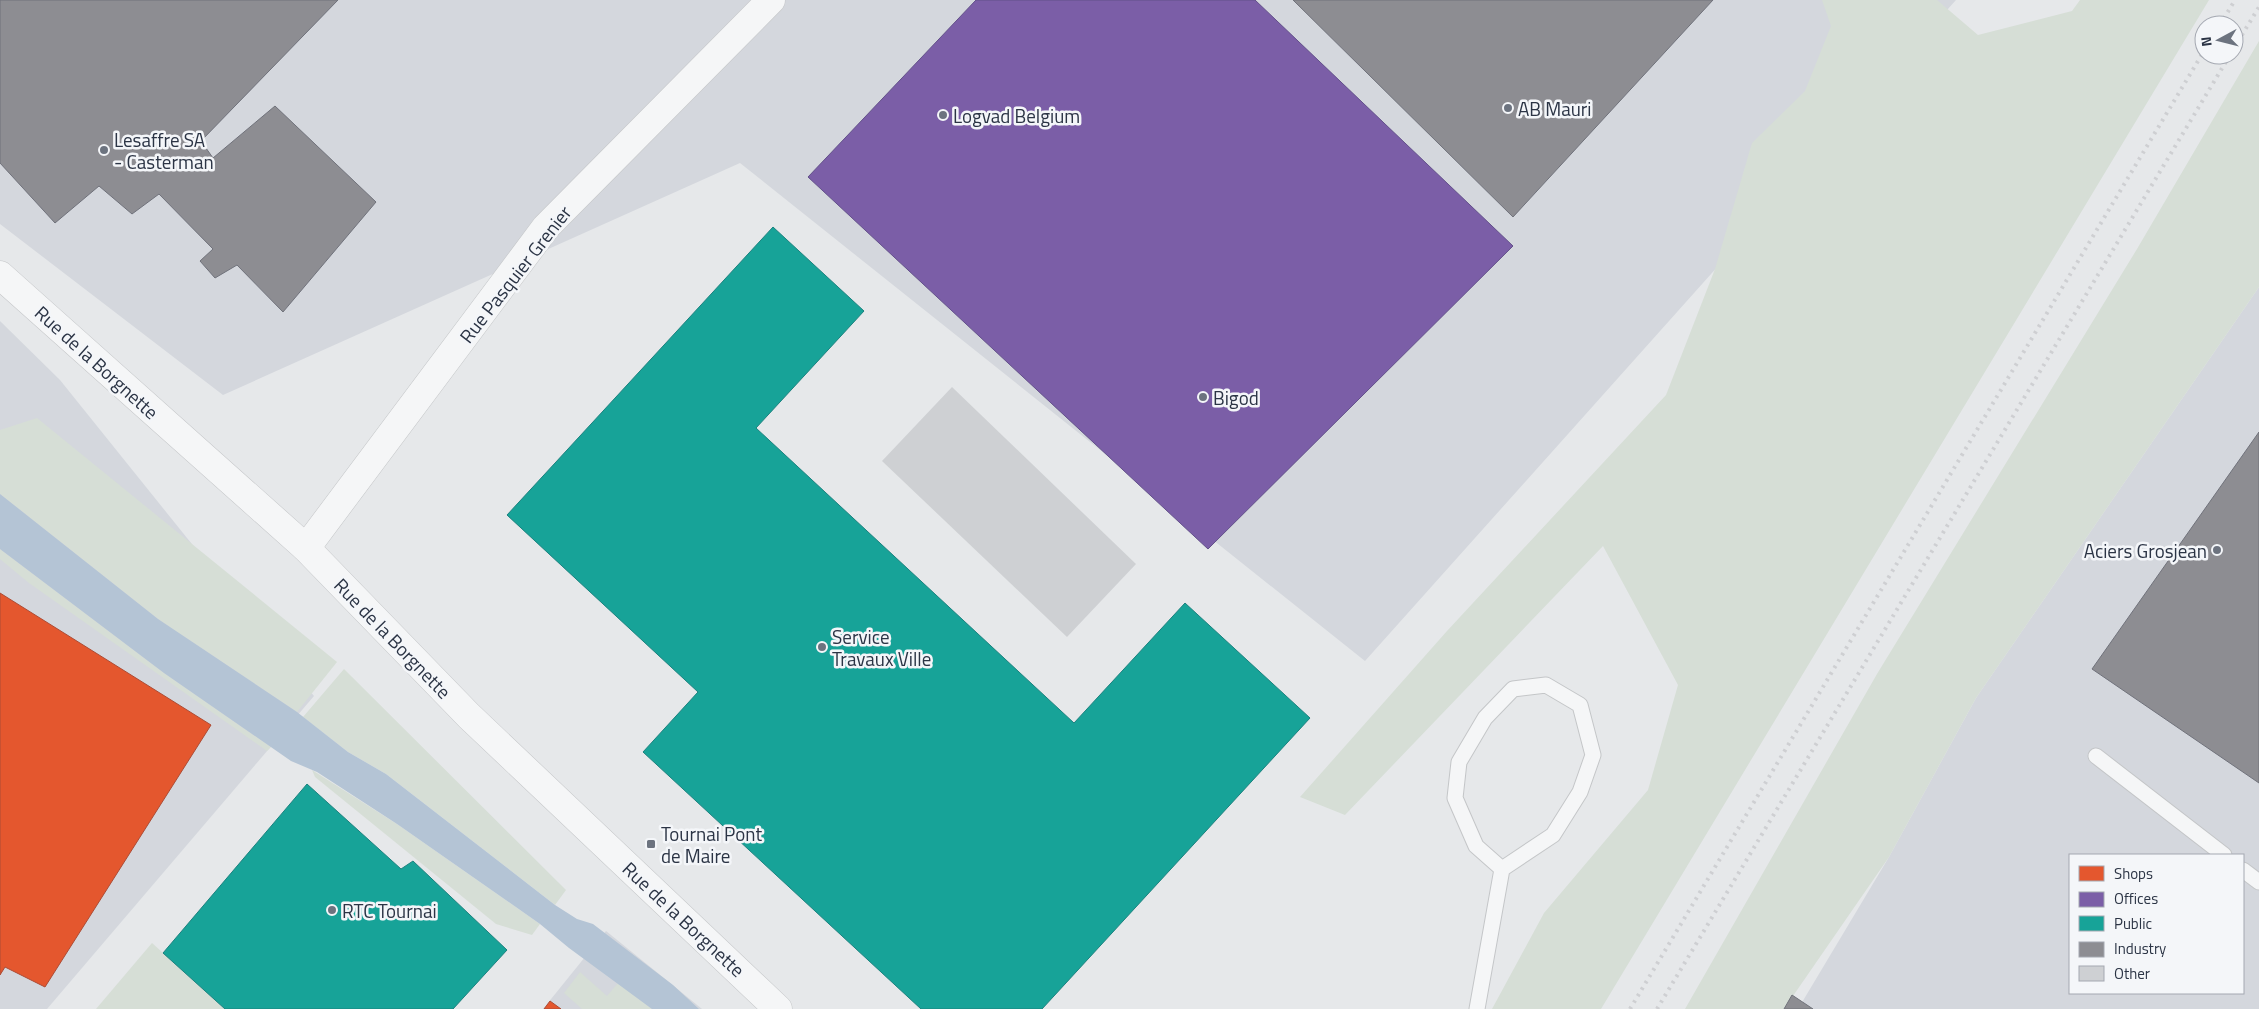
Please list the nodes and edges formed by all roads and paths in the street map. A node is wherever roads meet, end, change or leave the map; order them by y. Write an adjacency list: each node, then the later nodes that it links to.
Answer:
1 (770, 0): 3 (street, Rue Pasquier Grenier)
2 (4, 289): 3 (street, Rue de la Borgnette)
3 (306, 548): 9 (street, Rue de la Borgnette)
4 (2096, 756): 5 (lane)
5 (2223, 854)
6 (1502, 869): 6 (lane); 10 (lane)
7 (2244, 871): 8 (lane)
8 (2259, 882)
9 (778, 1009)
10 (1477, 1009)

